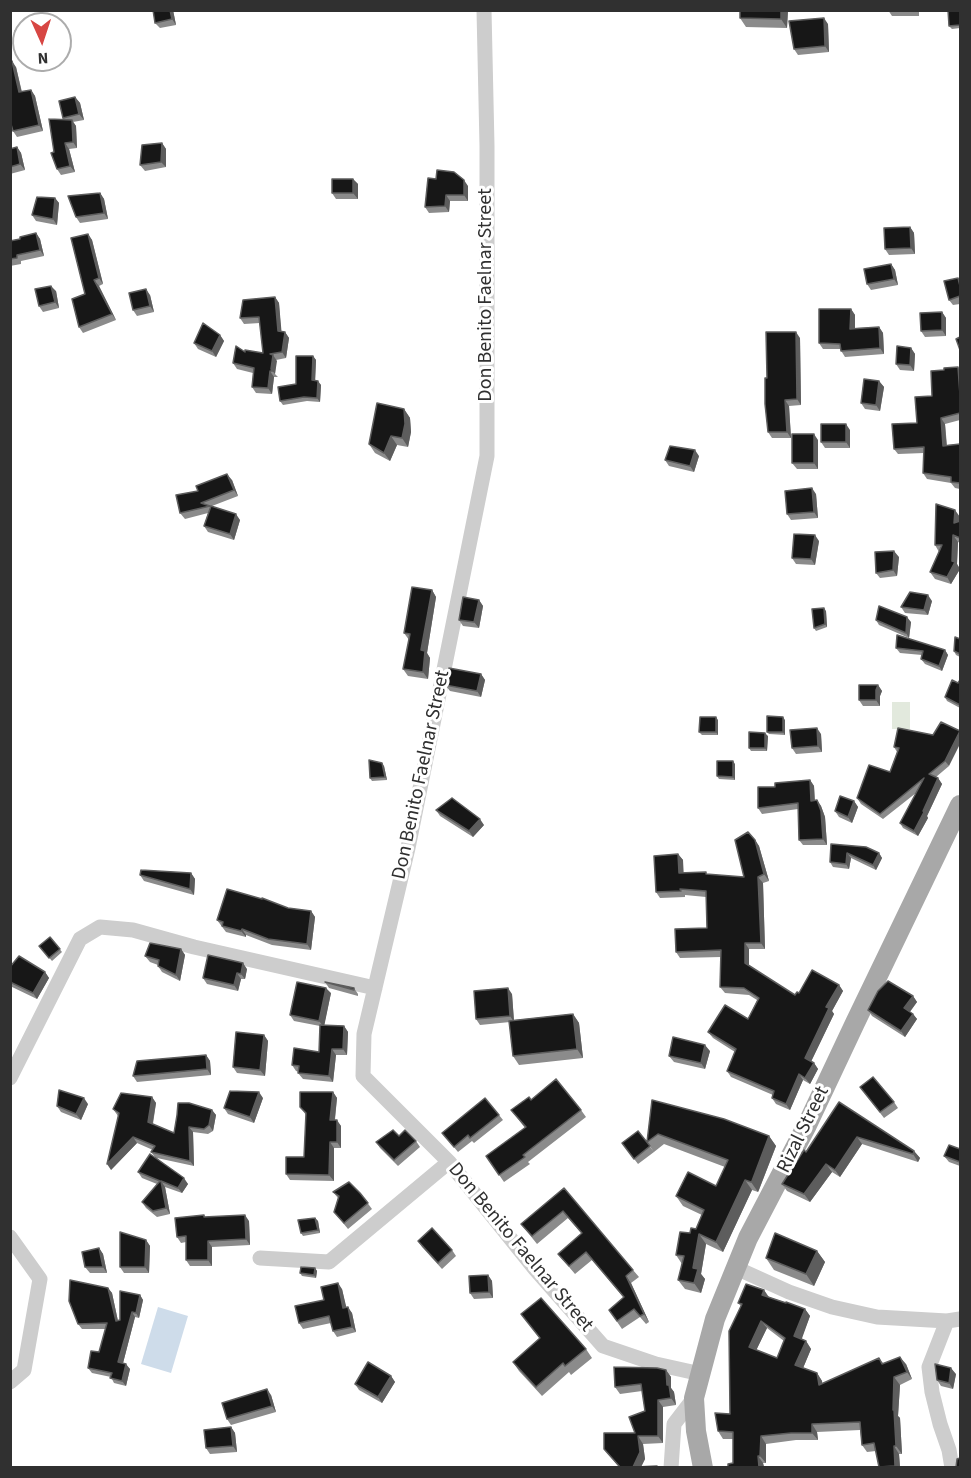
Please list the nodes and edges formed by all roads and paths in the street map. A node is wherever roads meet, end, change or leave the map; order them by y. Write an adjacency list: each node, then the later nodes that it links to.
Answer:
1 (484, 10): 3 (street, Don Benito Faelnar Street)
2 (960, 805): 8 (main road, Rizal Street)
3 (375, 988): 4 (street); 5 (street, Don Benito Faelnar Street)
4 (10, 1078)
5 (449, 1162): 7 (street); 10 (street, Don Benito Faelnar Street)
6 (10, 1237): 11 (street)
7 (260, 1258)
8 (736, 1268): 9 (street); 10 (main road, Rizal Street)
9 (953, 1320): 15 (street)
10 (701, 1374): 12 (main road, Rizal Street)
11 (10, 1382)
12 (694, 1398): 13 (street); 14 (main road, Rizal Street)
13 (671, 1467)
14 (703, 1467)
15 (952, 1467)

